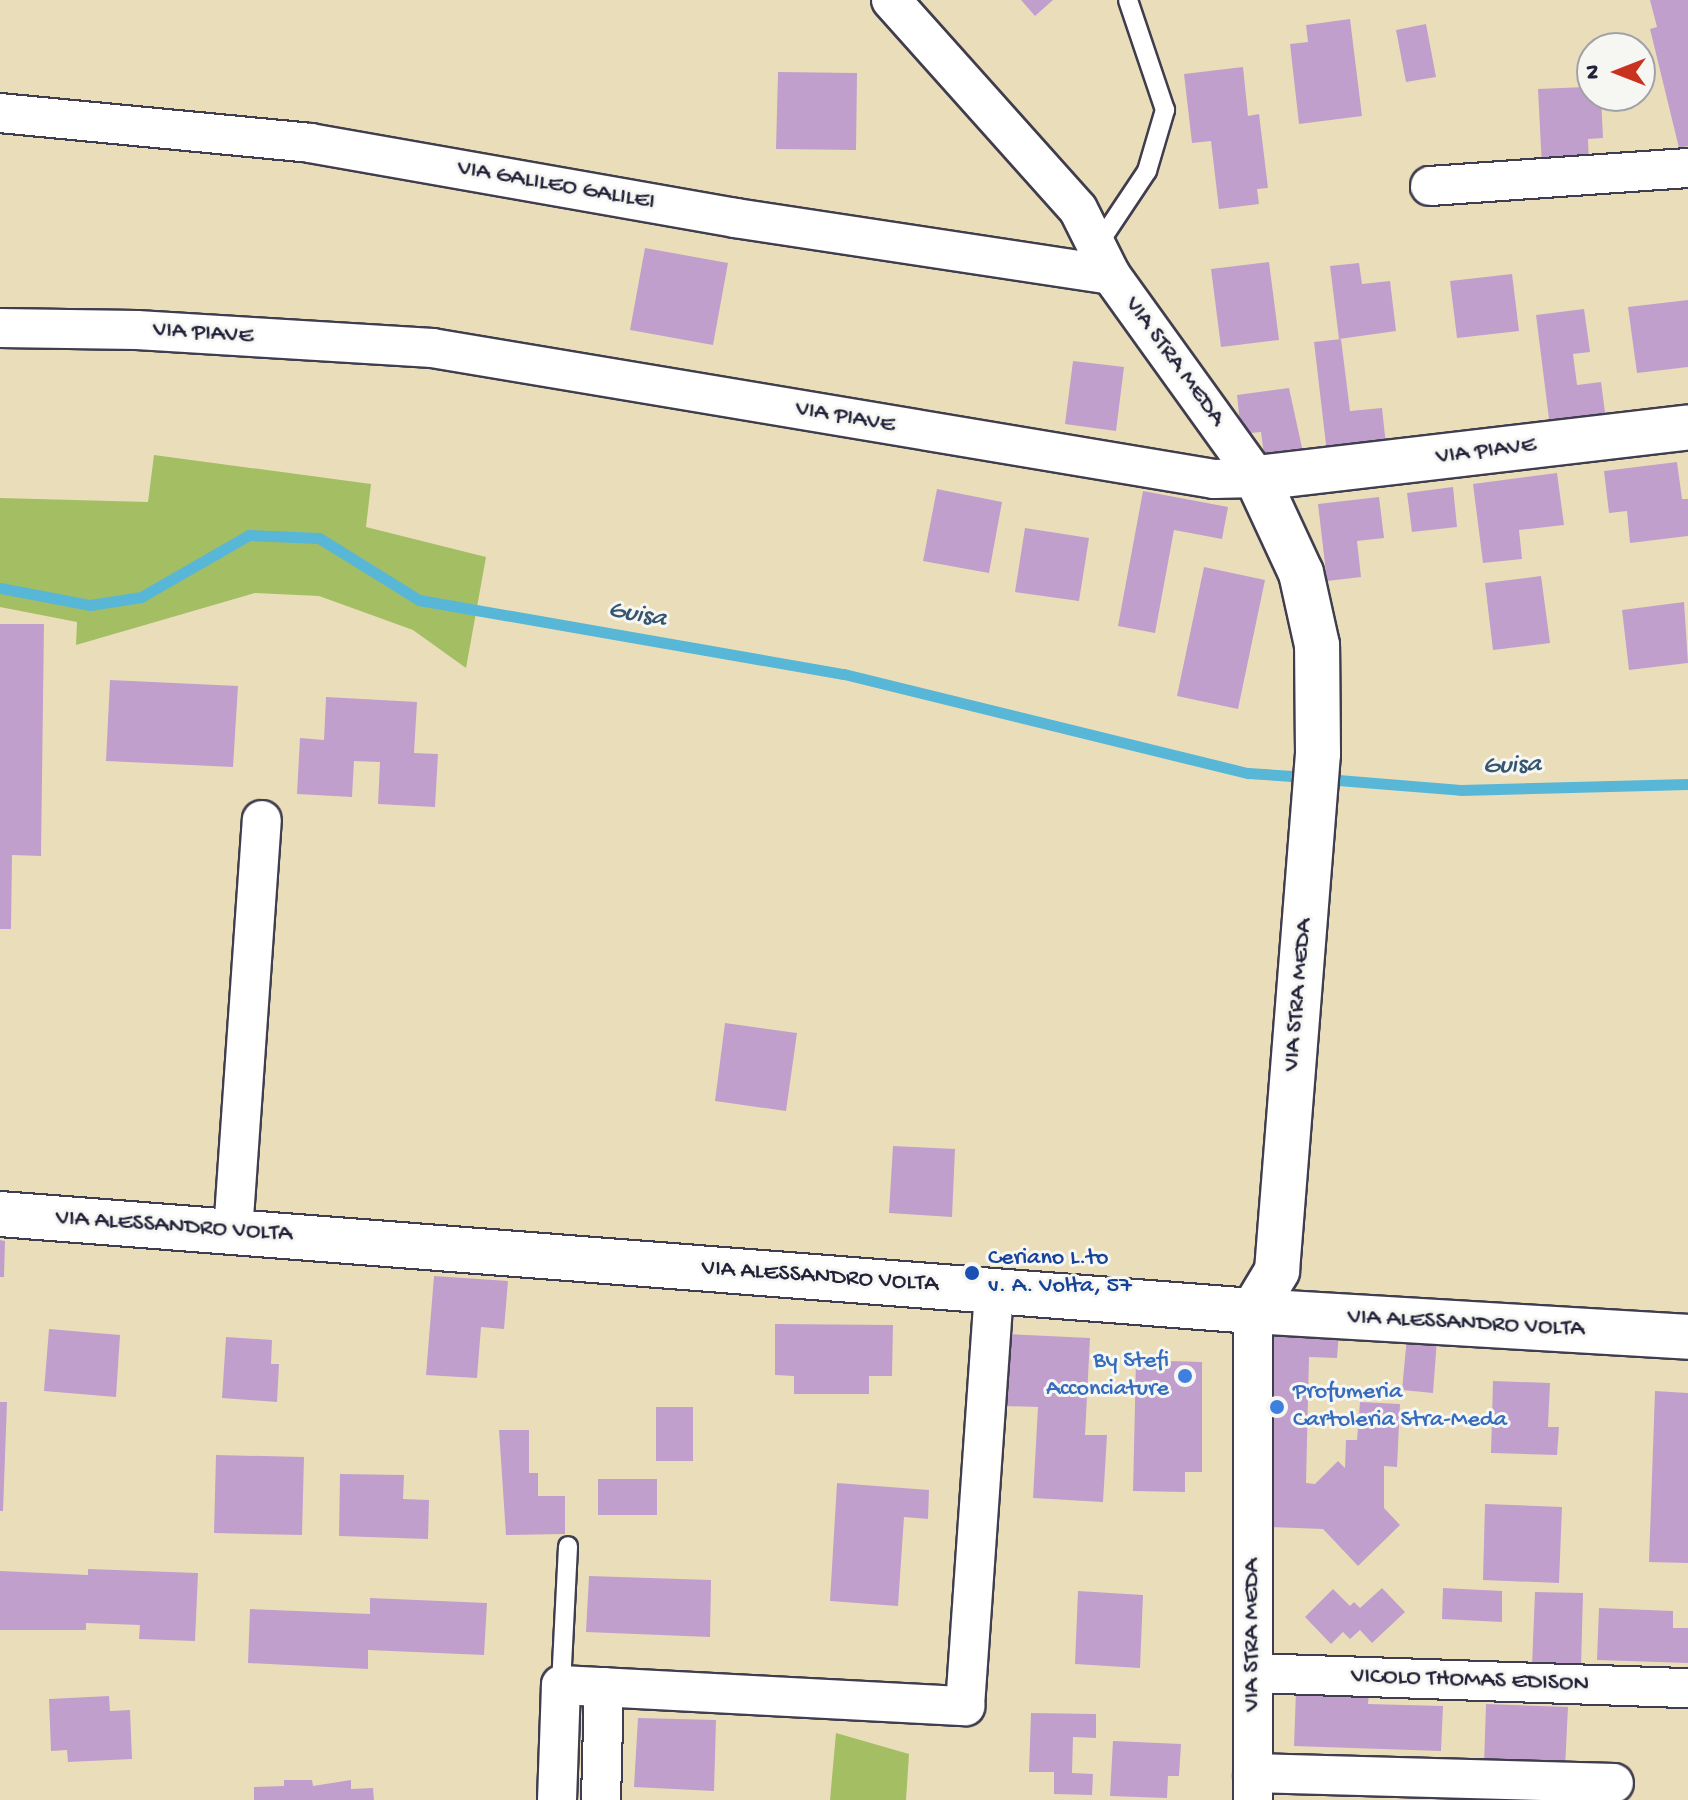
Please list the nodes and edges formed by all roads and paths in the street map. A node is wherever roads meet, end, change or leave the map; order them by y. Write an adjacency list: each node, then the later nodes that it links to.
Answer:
1 (891, 0): 6 (street, VIA STRA MEDA)
2 (1128, 0): 6 (lane)
3 (0, 113): 6 (street, VIA GALILEO GALILEI)
4 (1688, 168): 5 (street)
5 (1430, 186)
6 (1105, 259): 9 (street, VIA STRA MEDA)
7 (0, 328): 9 (street, VIA PIAVE)
8 (1688, 427): 9 (street, VIA PIAVE)
9 (1257, 478): 14 (street, VIA STRA MEDA)
10 (262, 820): 12 (street)
11 (0, 1214): 12 (street, VIA ALESSANDRO VOLTA)
12 (233, 1232): 13 (street, VIA ALESSANDRO VOLTA)
13 (994, 1291): 14 (street, VIA ALESSANDRO VOLTA); 19 (street)
14 (1253, 1311): 15 (street, VIA ALESSANDRO VOLTA); 17 (street, VIA STRA MEDA)
15 (1688, 1337)
16 (568, 1546): 18 (lane)
17 (1253, 1673): 20 (street, VICOLO THOMAS EDISON); 22 (street, VIA STRA MEDA)
18 (561, 1685): 19 (street); 23 (street)
19 (604, 1687): 24 (street)
20 (1688, 1688)
21 (1614, 1783): 22 (street)
22 (1253, 1786)
23 (557, 1800)
24 (601, 1800)

